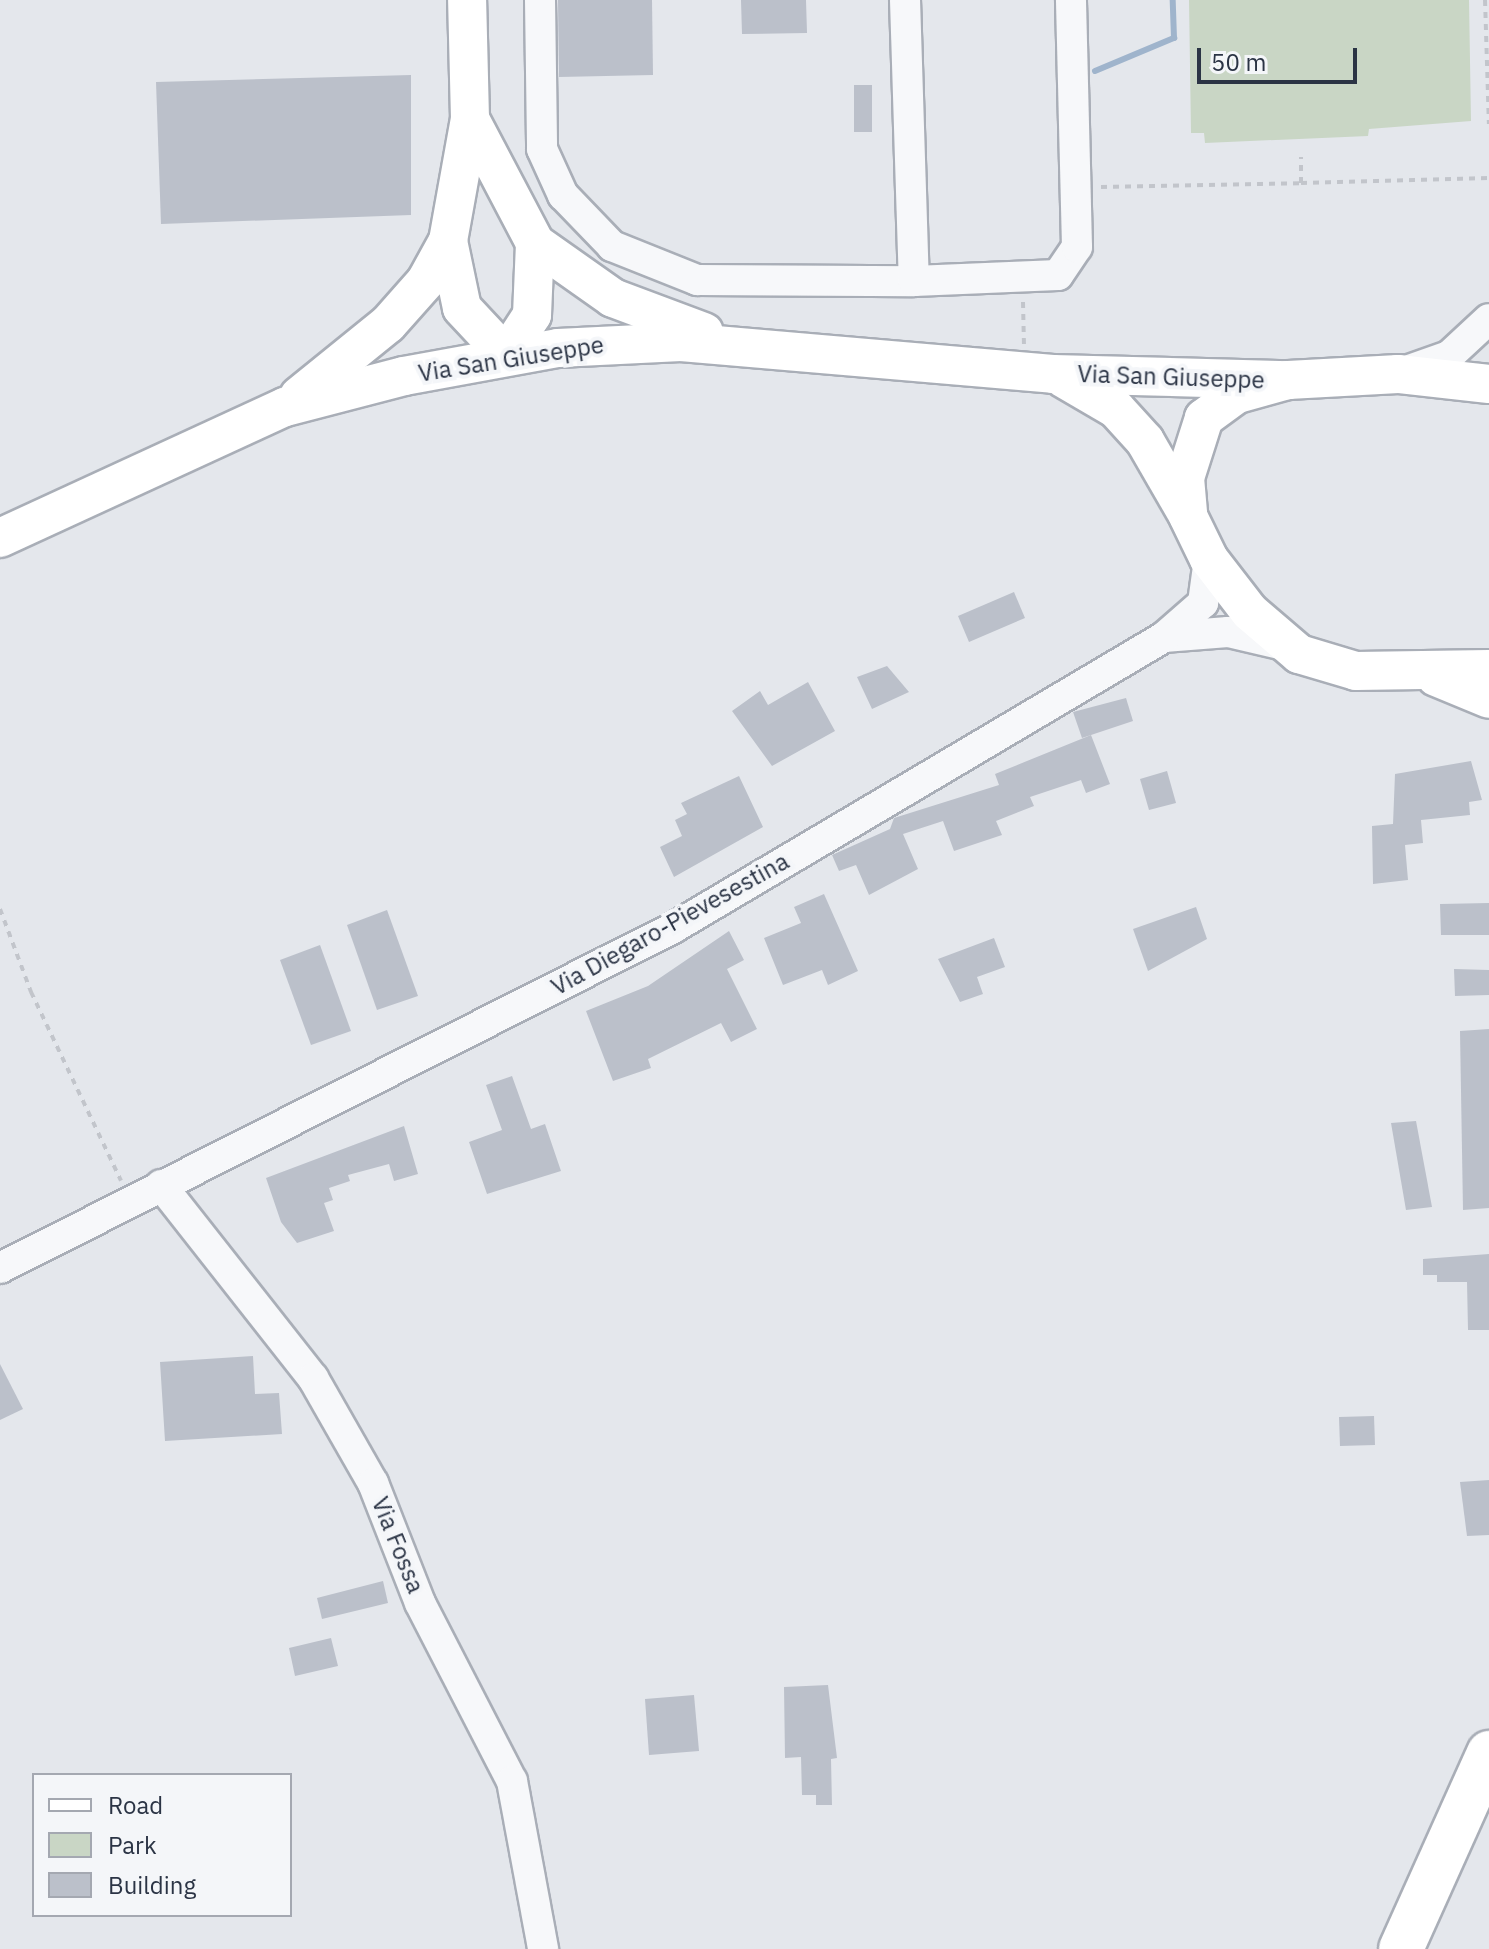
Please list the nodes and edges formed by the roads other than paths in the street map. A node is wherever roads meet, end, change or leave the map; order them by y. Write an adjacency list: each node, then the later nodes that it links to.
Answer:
1 (467, 0): 5 (main road)
2 (540, 0): 8 (street)
3 (905, 0): 8 (street)
4 (1071, 0): 8 (street)
5 (470, 119): 6 (main road); 7 (main road)
6 (448, 241): 11 (main road); 16 (main road)
7 (535, 243): 10 (main road); 11 (main road)
8 (914, 281)
9 (1489, 319): 13 (street)
10 (750, 346): 11 (main road, Via San Giuseppe); 12 (main road, Via San Giuseppe)
11 (506, 355): 16 (main road, Via San Giuseppe)
12 (1053, 374): 14 (main road, Via San Giuseppe); 17 (main road, Via San Giuseppe)
13 (1398, 374): 14 (main road); 15 (main road)
14 (1288, 380): 17 (main road)
15 (1489, 384)
16 (285, 407): 18 (main road, Via San Giuseppe)
17 (1188, 516): 19 (main road, Via San Giuseppe)
18 (0, 538)
19 (1209, 559): 20 (street, Via Diegaro-Pievesestina); 21 (main road, Via San Giuseppe)
20 (1164, 637): 21 (street, Via Diegaro-Pievesestina); 25 (street, Via Diegaro-Pievesestina)
21 (1287, 646): 23 (main road)
22 (1489, 669): 23 (main road)
23 (1414, 671): 24 (main road)
24 (1489, 699)
25 (161, 1185): 26 (street, Via Diegaro-Pievesestina); 29 (street, Via Fossa)
26 (0, 1268)
27 (1489, 1753): 30 (highway)
28 (1489, 1809): 31 (highway)
29 (543, 1949)
30 (1401, 1949)
31 (1427, 1949)

